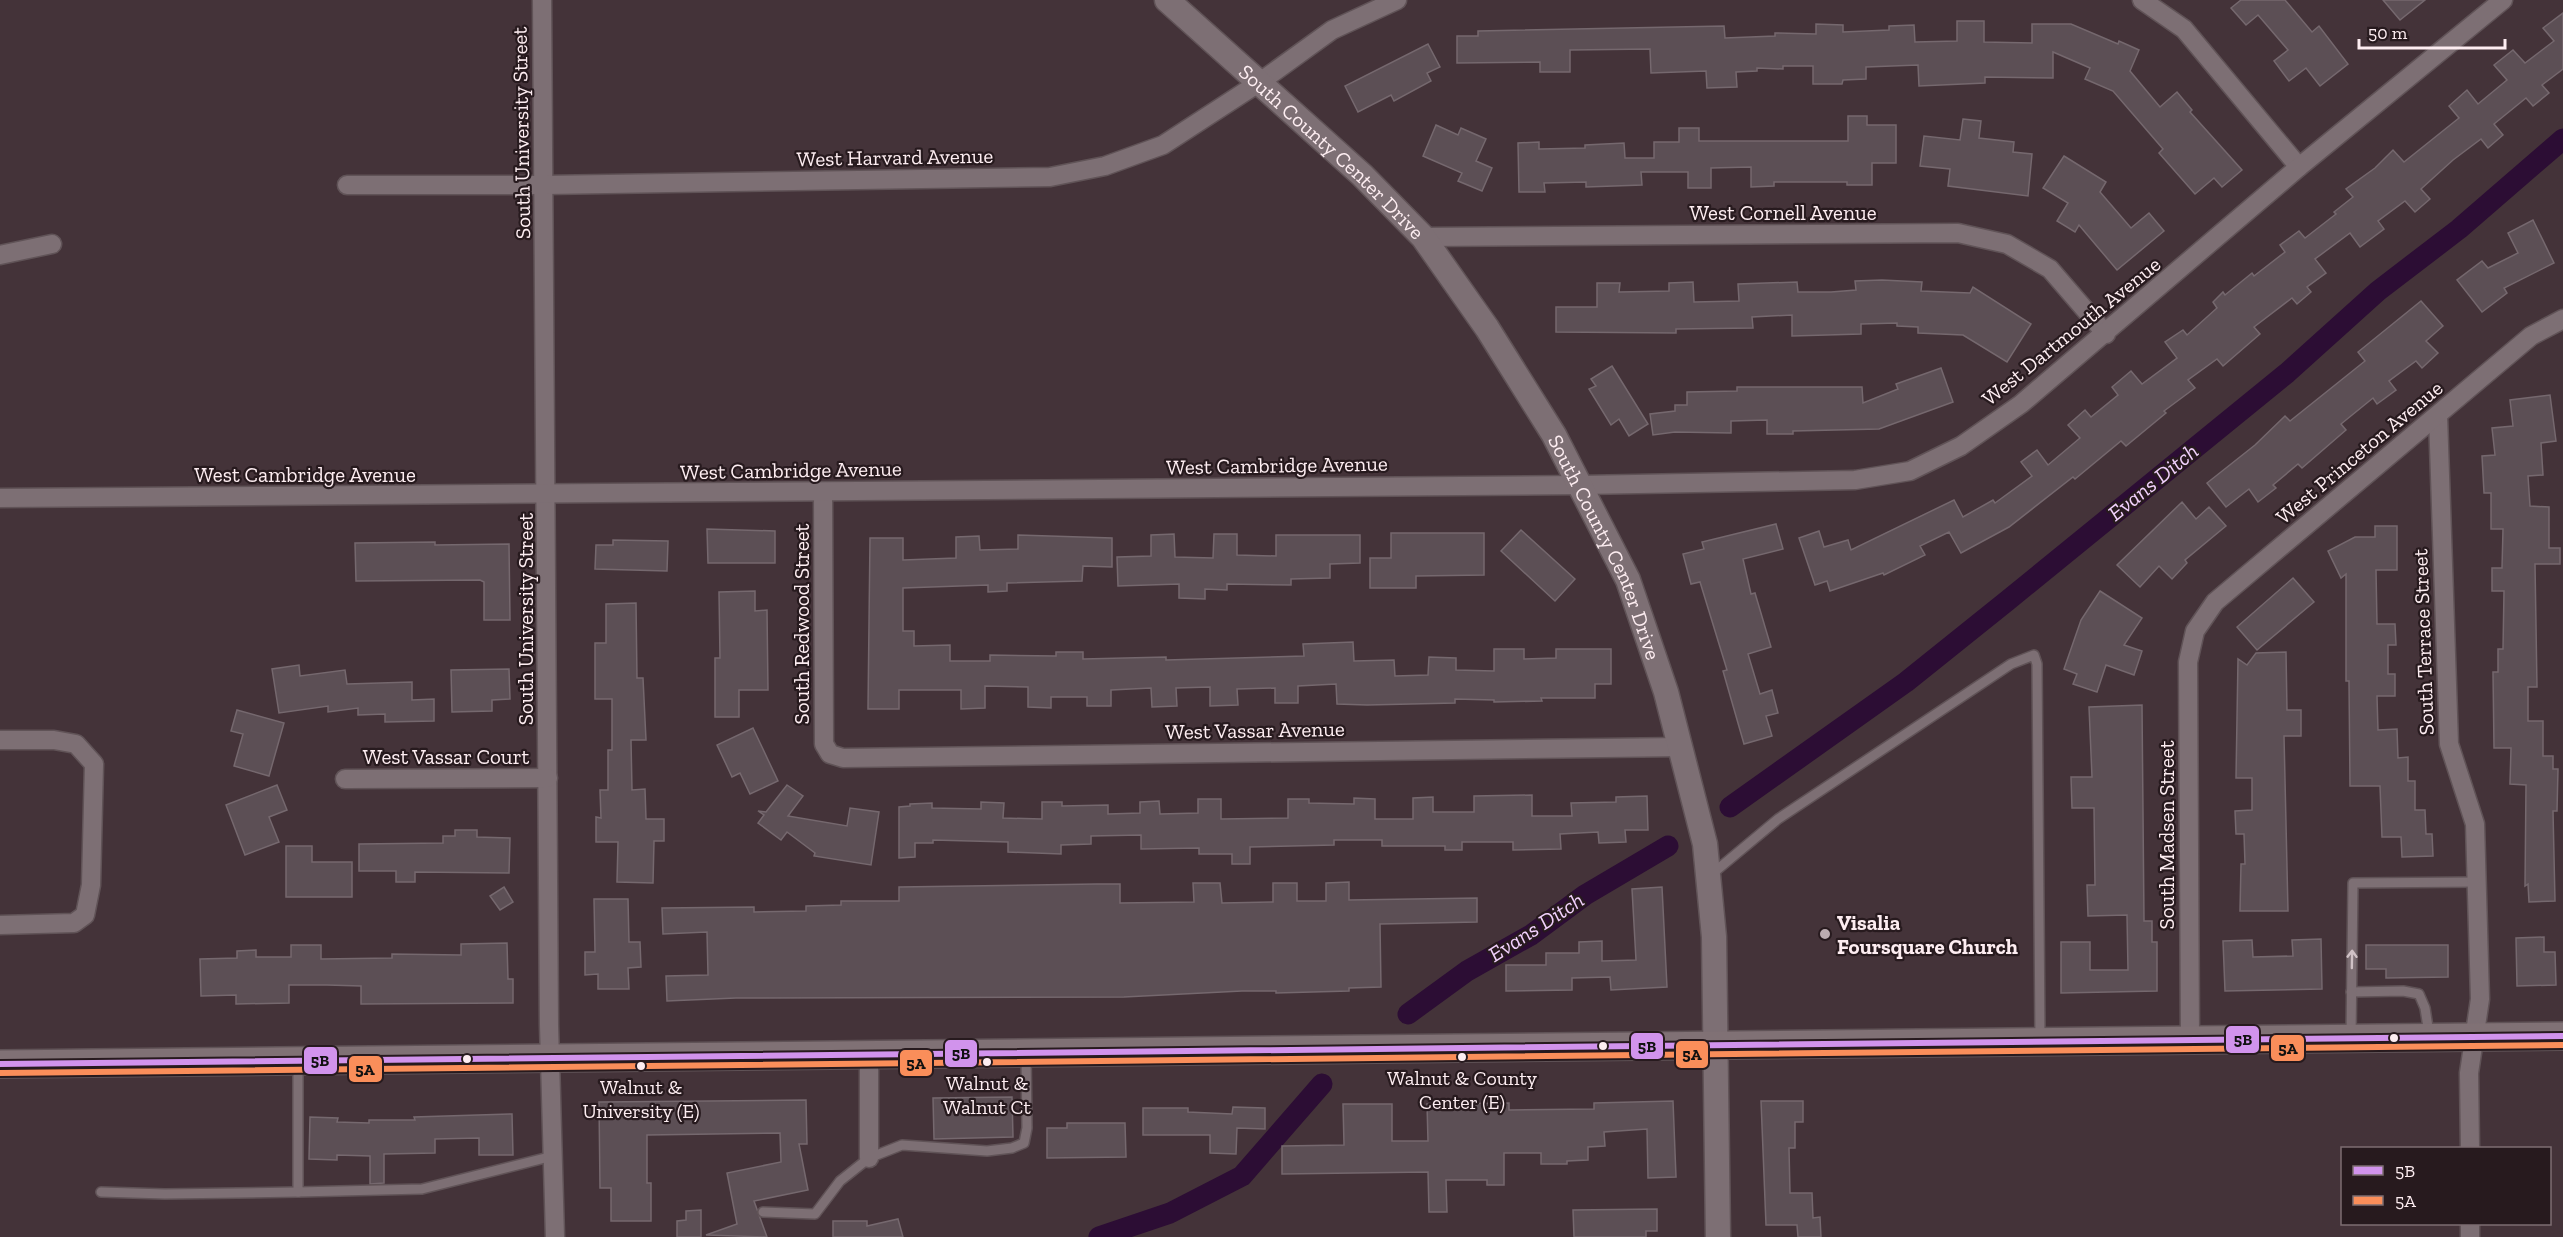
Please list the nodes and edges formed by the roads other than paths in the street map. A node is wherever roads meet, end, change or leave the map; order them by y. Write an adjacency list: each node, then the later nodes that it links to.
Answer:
1 (542, 0): 8 (street, South University Street)
2 (1167, 0): 6 (street, South County Center Drive)
3 (1397, 0): 6 (street, West Harvard Avenue)
4 (2142, 0): 7 (street)
5 (2502, 0): 7 (street, West Dartmouth Avenue)
6 (1260, 82): 8 (street, West Harvard Avenue); 10 (street, South County Center Drive)
7 (2299, 167): 14 (street, West Dartmouth Avenue)
8 (545, 185): 9 (street, West Harvard Avenue); 18 (street, South University Street)
9 (347, 186)
10 (1423, 237): 14 (street, West Cornell Avenue); 16 (street, South County Center Drive)
11 (52, 244): 12 (street)
12 (0, 255)
13 (2563, 320): 15 (street, West Princeton Avenue)
14 (2106, 334): 16 (street, West Dartmouth Avenue)
15 (2438, 416): 20 (street, West Princeton Avenue); 27 (street, South Terrace Street)
16 (1582, 484): 17 (street, West Cambridge Avenue); 22 (street, South County Center Drive)
17 (823, 492): 18 (street, West Cambridge Avenue); 23 (street, South Redwood Street)
18 (547, 495): 19 (street, West Cambridge Avenue); 24 (street, South University Street)
19 (0, 498)
20 (2195, 631): 34 (street, South Madsen Street)
21 (0, 741): 28 (street)
22 (1681, 747): 23 (street, West Vassar Avenue); 26 (street, South County Center Drive)
23 (830, 754)
24 (548, 778): 25 (street, West Vassar Court); 39 (street, South University Street)
25 (345, 779)
26 (1708, 877): 35 (lane); 36 (street, South County Center Drive)
27 (2477, 882): 29 (lane, one-way to 27); 30 (street, South Terrace Street)
28 (0, 925)
29 (2351, 992): 32 (lane); 33 (lane)
30 (2476, 1036): 31 (main road); 32 (main road); 42 (street, South Terrace Street)
31 (2563, 1036)
32 (2429, 1037): 33 (main road)
33 (2350, 1038): 34 (main road)
34 (2190, 1039): 35 (main road)
35 (2040, 1041): 36 (main road)
36 (1715, 1045): 37 (main road); 49 (street, South County Center Drive)
37 (1026, 1052): 38 (main road); 44 (lane)
38 (869, 1054): 39 (main road); 44 (street)
39 (550, 1059): 40 (main road); 43 (street, South University Street)
40 (298, 1061): 41 (main road); 46 (lane)
41 (0, 1064)
42 (2470, 1147)
43 (553, 1156): 46 (lane); 48 (street, South University Street)
44 (869, 1158): 47 (lane)
45 (101, 1192): 46 (lane)
46 (298, 1192)
47 (763, 1212)
48 (555, 1237)
49 (1718, 1237)

